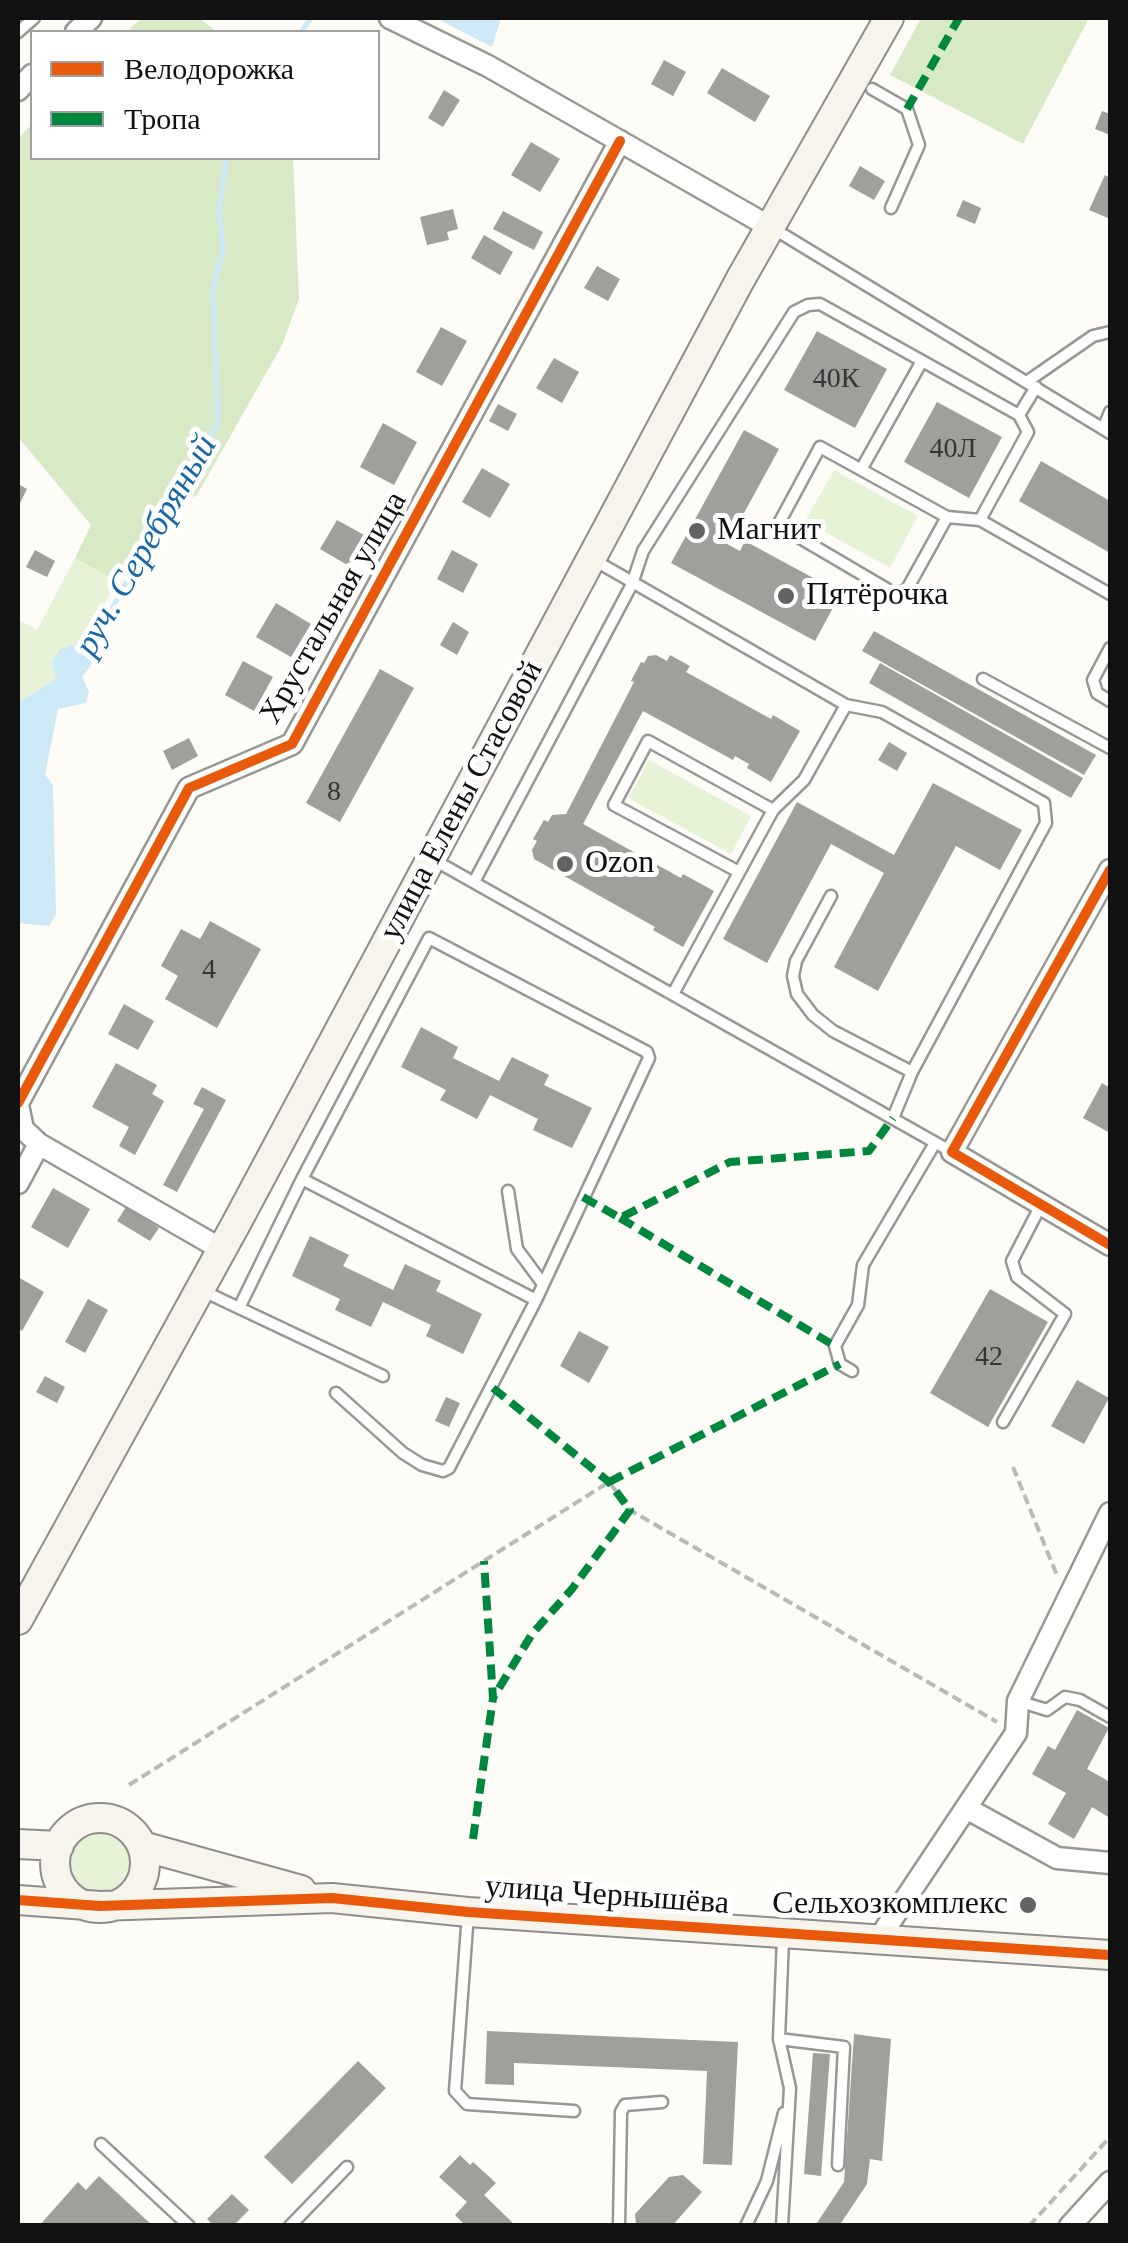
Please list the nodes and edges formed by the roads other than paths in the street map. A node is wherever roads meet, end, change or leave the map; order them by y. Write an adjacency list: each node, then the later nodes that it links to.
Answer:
1 (34, 18): 4 (lane)
2 (390, 18): 6 (street)
3 (889, 18): 8 (main road, улица Елены Стасовой)
4 (18, 32)
5 (872, 89): 7 (lane)
6 (620, 142): 8 (street); 34 (street, Хрустальная улица)
7 (891, 208)
8 (770, 226): 11 (lane); 18 (main road, улица Елены Стасовой)
9 (1110, 332): 11 (lane)
10 (922, 361): 13 (lane); 15 (lane); 19 (lane)
11 (1032, 384): 13 (lane); 14 (lane)
12 (1110, 412): 14 (lane)
13 (1019, 415): 17 (lane)
14 (1107, 431)
15 (862, 468): 16 (lane); 16 (lane)
16 (947, 517): 17 (lane)
17 (980, 520): 20 (lane)
18 (593, 560): 19 (lane); 27 (main road, улица Елены Стасовой)
19 (632, 584): 24 (lane); 30 (lane)
20 (1110, 594)
21 (1110, 648): 23 (lane)
22 (983, 679): 25 (lane)
23 (1110, 701)
24 (846, 705): 26 (lane); 33 (lane)
25 (1110, 748)
26 (772, 810): 29 (lane); 29 (lane)
27 (431, 858): 30 (lane); 43 (main road, улица Елены Стасовой)
28 (1110, 870): 37 (street)
29 (738, 872): 32 (lane)
30 (474, 882): 32 (lane)
31 (831, 896): 33 (lane)
32 (673, 994): 35 (lane)
33 (912, 1072): 35 (lane)
34 (18, 1104): 36 (street)
35 (893, 1118): 37 (lane)
36 (39, 1144): 39 (street); 43 (street)
37 (943, 1147): 41 (street); 48 (lane)
38 (302, 1179): 44 (lane); 46 (lane); 47 (lane)
39 (18, 1183)
40 (508, 1191): 44 (lane)
41 (1041, 1205): 42 (street); 51 (lane)
42 (1110, 1244)
43 (221, 1250): 45 (main road, улица Елены Стасовой)
44 (544, 1284): 46 (lane)
45 (200, 1289): 47 (lane); 53 (main road, улица Елены Стасовой)
46 (536, 1300): 50 (lane)
47 (238, 1308): 49 (lane)
48 (852, 1371)
49 (383, 1376)
50 (336, 1392)
51 (1003, 1422)
52 (1110, 1512): 56 (street)
53 (34, 1586): 54 (main road, улица Елены Стасовой); 55 (main road, улица Елены Стасовой)
54 (18, 1609)
55 (18, 1620)
56 (1018, 1700): 57 (lane); 58 (street)
57 (1110, 1716)
58 (966, 1808): 62 (street); 68 (street)
59 (18, 1844): 60 (main road)
60 (59, 1846): 61 (main road, улица Чернышёва); 65 (main road)
61 (142, 1846): 63 (main road, улица Чернышёва); 65 (main road)
62 (1110, 1863)
63 (332, 1898): 65 (main road, улица Чернышёва); 66 (main road, улица Чернышёва)
64 (18, 1900): 65 (main road, улица Чернышёва)
65 (100, 1906)
66 (468, 1912): 67 (main road, улица Чернышёва); 73 (lane)
67 (783, 1932): 68 (main road, улица Чернышёва); 70 (lane)
68 (880, 1938): 69 (main road, улица Чернышёва)
69 (1110, 1955)
70 (779, 2039): 71 (lane); 75 (lane)
71 (790, 2088): 81 (lane); 82 (lane)
72 (662, 2102): 80 (lane)
73 (574, 2111)
74 (101, 2144): 78 (lane)
75 (838, 2164)
76 (347, 2167): 79 (lane)
77 (1110, 2182): 83 (street)
78 (189, 2226)
79 (290, 2226)
80 (619, 2226)
81 (746, 2226)
82 (782, 2226)
83 (1070, 2226)

